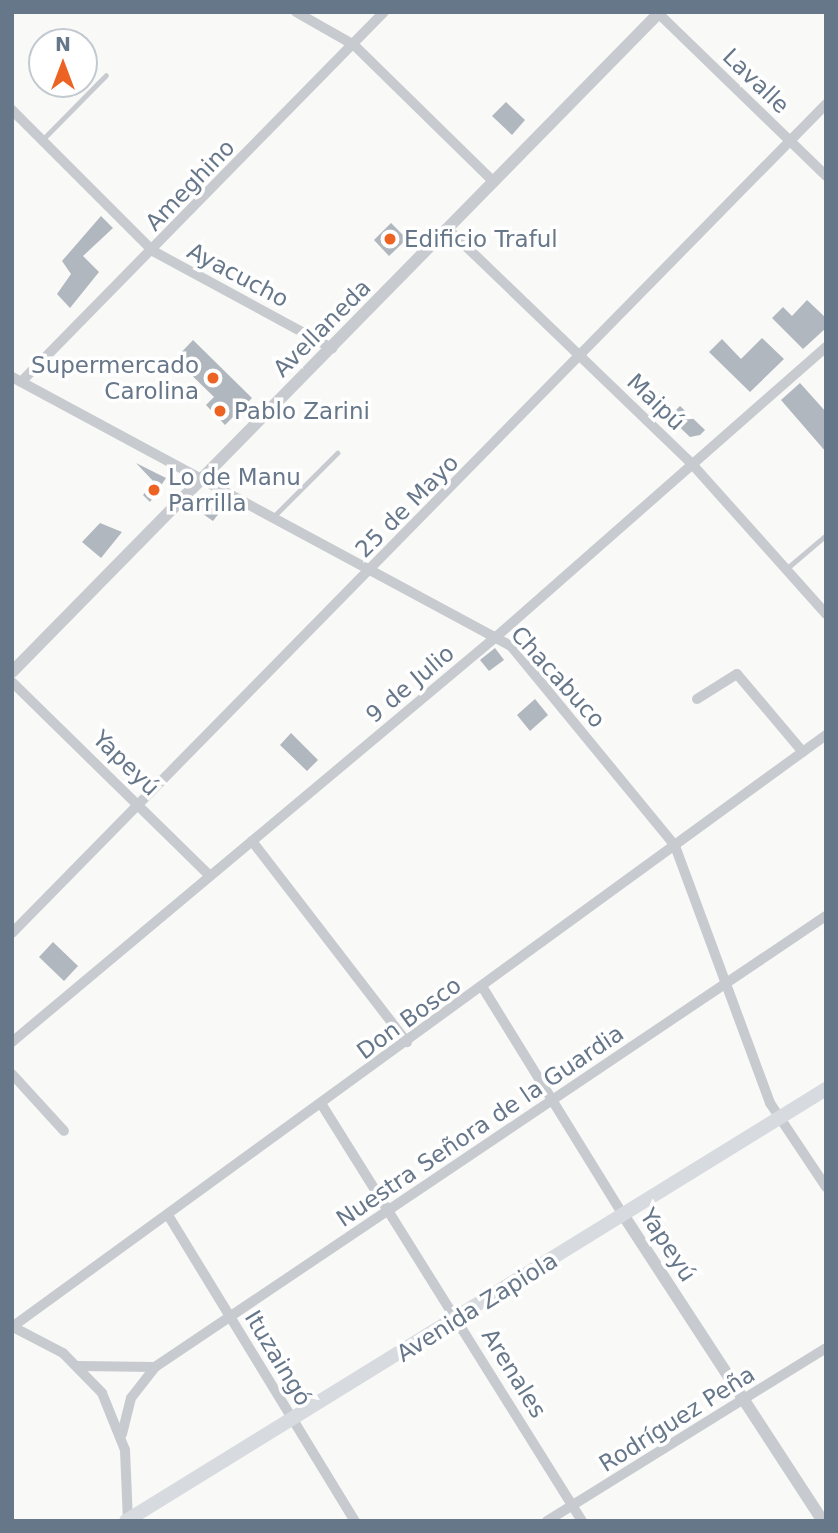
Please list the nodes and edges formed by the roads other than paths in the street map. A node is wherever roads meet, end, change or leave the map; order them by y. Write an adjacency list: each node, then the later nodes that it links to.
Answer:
1 (296, 12): 4 (street)
2 (384, 12): 4 (street, Ameghino)
3 (659, 13): 9 (street, Lavalle); 11 (street, Avellaneda)
4 (354, 45): 11 (street); 13 (street, Ameghino)
5 (106, 75): 8 (lane)
6 (826, 104): 9 (street, 25 de Mayo)
7 (12, 110): 8 (street, Ayacucho)
8 (42, 140): 13 (street, Ayacucho)
9 (789, 141): 10 (street, Lavalle); 16 (street, 25 de Mayo)
10 (826, 176)
11 (493, 181): 12 (street, Avellaneda)
12 (448, 229): 15 (street, Avellaneda); 16 (street, Maipú)
13 (153, 251): 15 (street, Ayacucho); 17 (street, Ameghino)
14 (826, 347): 19 (street, 9 de Julio)
15 (332, 348): 20 (street, Avellaneda)
16 (582, 358): 19 (street, Maipú); 23 (street, 25 de Mayo)
17 (16, 380): 20 (street, Chacabuco)
18 (337, 453): 21 (lane)
19 (692, 464): 24 (street, Maipú); 26 (street, 9 de Julio)
20 (201, 479): 21 (street, Chacabuco); 27 (street, Avellaneda)
21 (272, 517): 23 (street, Chacabuco)
22 (826, 535): 24 (lane)
23 (370, 569): 26 (street, Chacabuco); 32 (street, 25 de Mayo)
24 (786, 569): 25 (street, Maipú)
25 (825, 610)
26 (497, 636): 33 (street, 9 de Julio); 34 (street, Chacabuco)
27 (15, 664)
28 (12, 682): 32 (street, Yapeyú)
29 (697, 699): 31 (street)
30 (826, 735): 31 (street, Don Bosco)
31 (803, 752): 34 (street, Don Bosco)
32 (140, 806): 35 (street, Yapeyú); 37 (street, 25 de Mayo)
33 (253, 841): 35 (street, 9 de Julio); 41 (street)
34 (675, 846): 38 (street, Chacabuco); 39 (street, Don Bosco)
35 (210, 876): 40 (street, 9 de Julio)
36 (826, 916): 38 (street, Nuestra Señora de la Guardia)
37 (12, 933)
38 (726, 985): 44 (street, Nuestra Señora de la Guardia); 46 (street, Chacabuco)
39 (482, 988): 41 (street, Don Bosco); 44 (street, Yapeyú)
40 (12, 1042)
41 (407, 1042): 45 (street, Don Bosco)
42 (12, 1074): 47 (street)
43 (826, 1089): 46 (main road, Avenida Zapiola)
44 (549, 1102): 49 (street, Nuestra Señora de la Guardia); 51 (street, Yapeyú)
45 (322, 1105): 49 (street, Arenales); 50 (street, Don Bosco)
46 (779, 1119): 48 (street, Chacabuco); 51 (main road, Avenida Zapiola)
47 (64, 1131)
48 (826, 1187)
49 (389, 1210): 52 (street, Nuestra Señora de la Guardia); 53 (street, Arenales)
50 (168, 1215): 52 (street, Ituzaingó); 54 (street, Don Bosco)
51 (624, 1216): 53 (main road, Avenida Zapiola); 58 (street, Yapeyú)
52 (230, 1316): 57 (street, Nuestra Señora de la Guardia); 59 (street, Ituzaingó)
53 (457, 1319): 59 (main road, Avenida Zapiola); 61 (street, Arenales)
54 (13, 1327): 56 (street)
55 (826, 1348): 58 (street, Rodríguez Peña)
56 (79, 1366): 57 (street); 60 (street)
57 (155, 1367): 60 (street, Nuestra Señora de la Guardia)
58 (745, 1401): 61 (street, Rodríguez Peña); 66 (street, Yapeyú)
59 (293, 1419): 62 (main road, Avenida Zapiola); 63 (street, Ituzaingó)
60 (122, 1434): 62 (street)
61 (573, 1506): 64 (street, Rodríguez Peña); 65 (street, Arenales)
62 (127, 1520)
63 (355, 1521)
64 (548, 1521)
65 (582, 1521)
66 (823, 1521)

